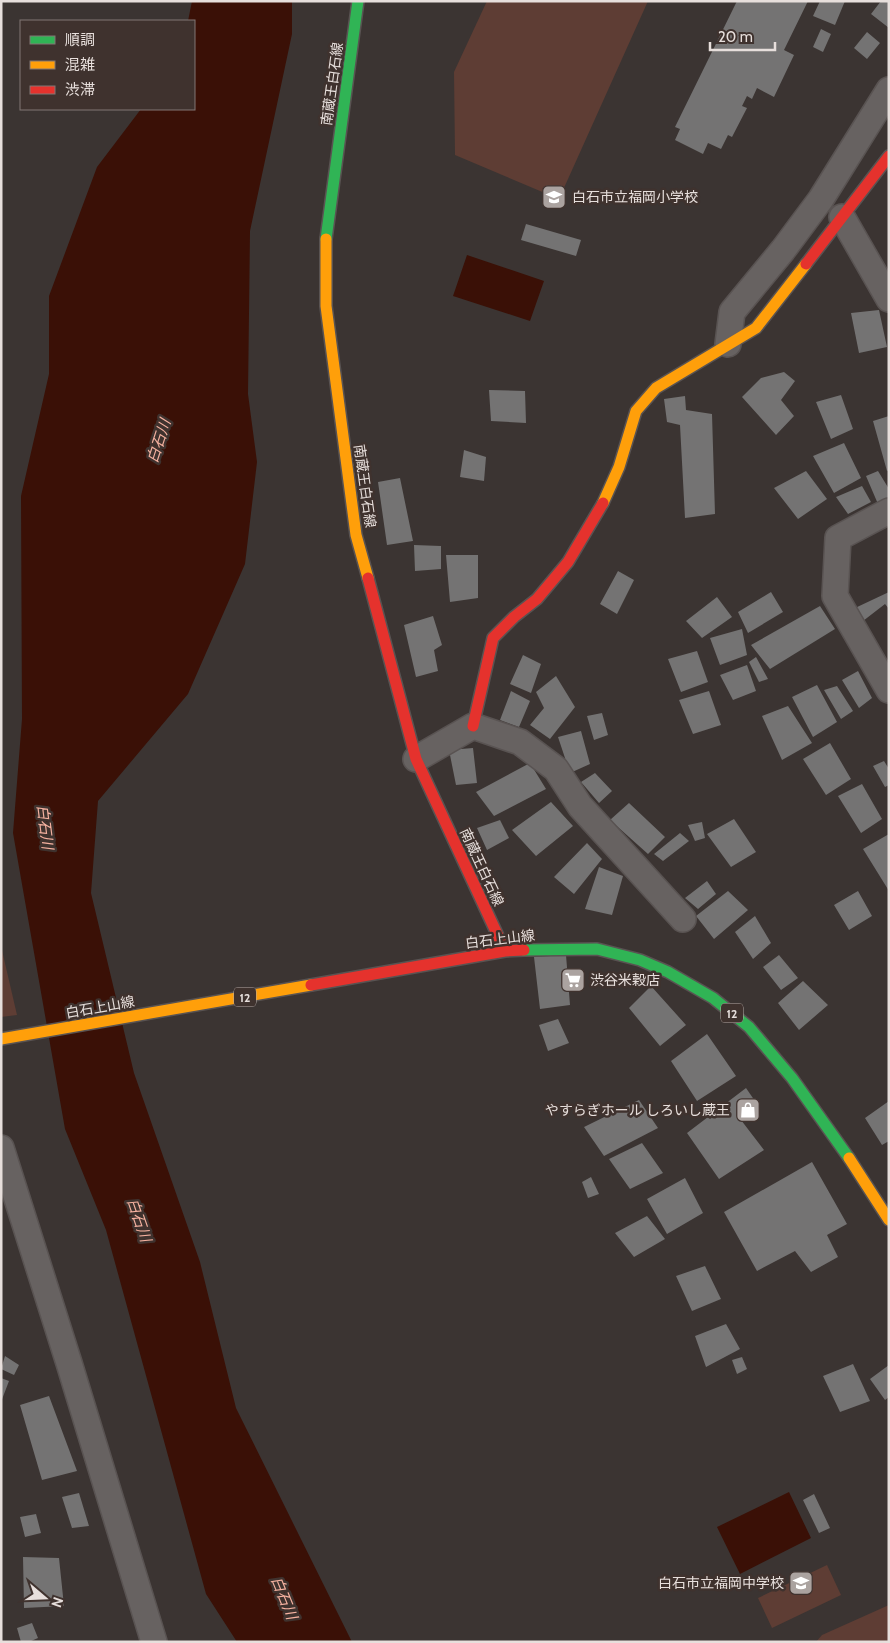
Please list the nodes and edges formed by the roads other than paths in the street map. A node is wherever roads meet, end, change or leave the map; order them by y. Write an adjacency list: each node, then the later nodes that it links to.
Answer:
1 (358, 1): 10 (main road, 南蔵王白石線)
2 (889, 90): 6 (street)
3 (889, 156): 4 (main road)
4 (842, 216): 5 (street); 6 (main road)
5 (889, 299)
6 (728, 344): 9 (main road)
7 (889, 512): 8 (street)
8 (889, 690)
9 (473, 726): 10 (street); 11 (street)
10 (416, 758): 12 (main road, 南蔵王白石線)
11 (683, 919)
12 (505, 951): 13 (main road, 白石上山線 / 12); 15 (main road, 白石上山線 / 12)
13 (1, 1039)
14 (1, 1148): 16 (street)
15 (889, 1220)
16 (154, 1642)

